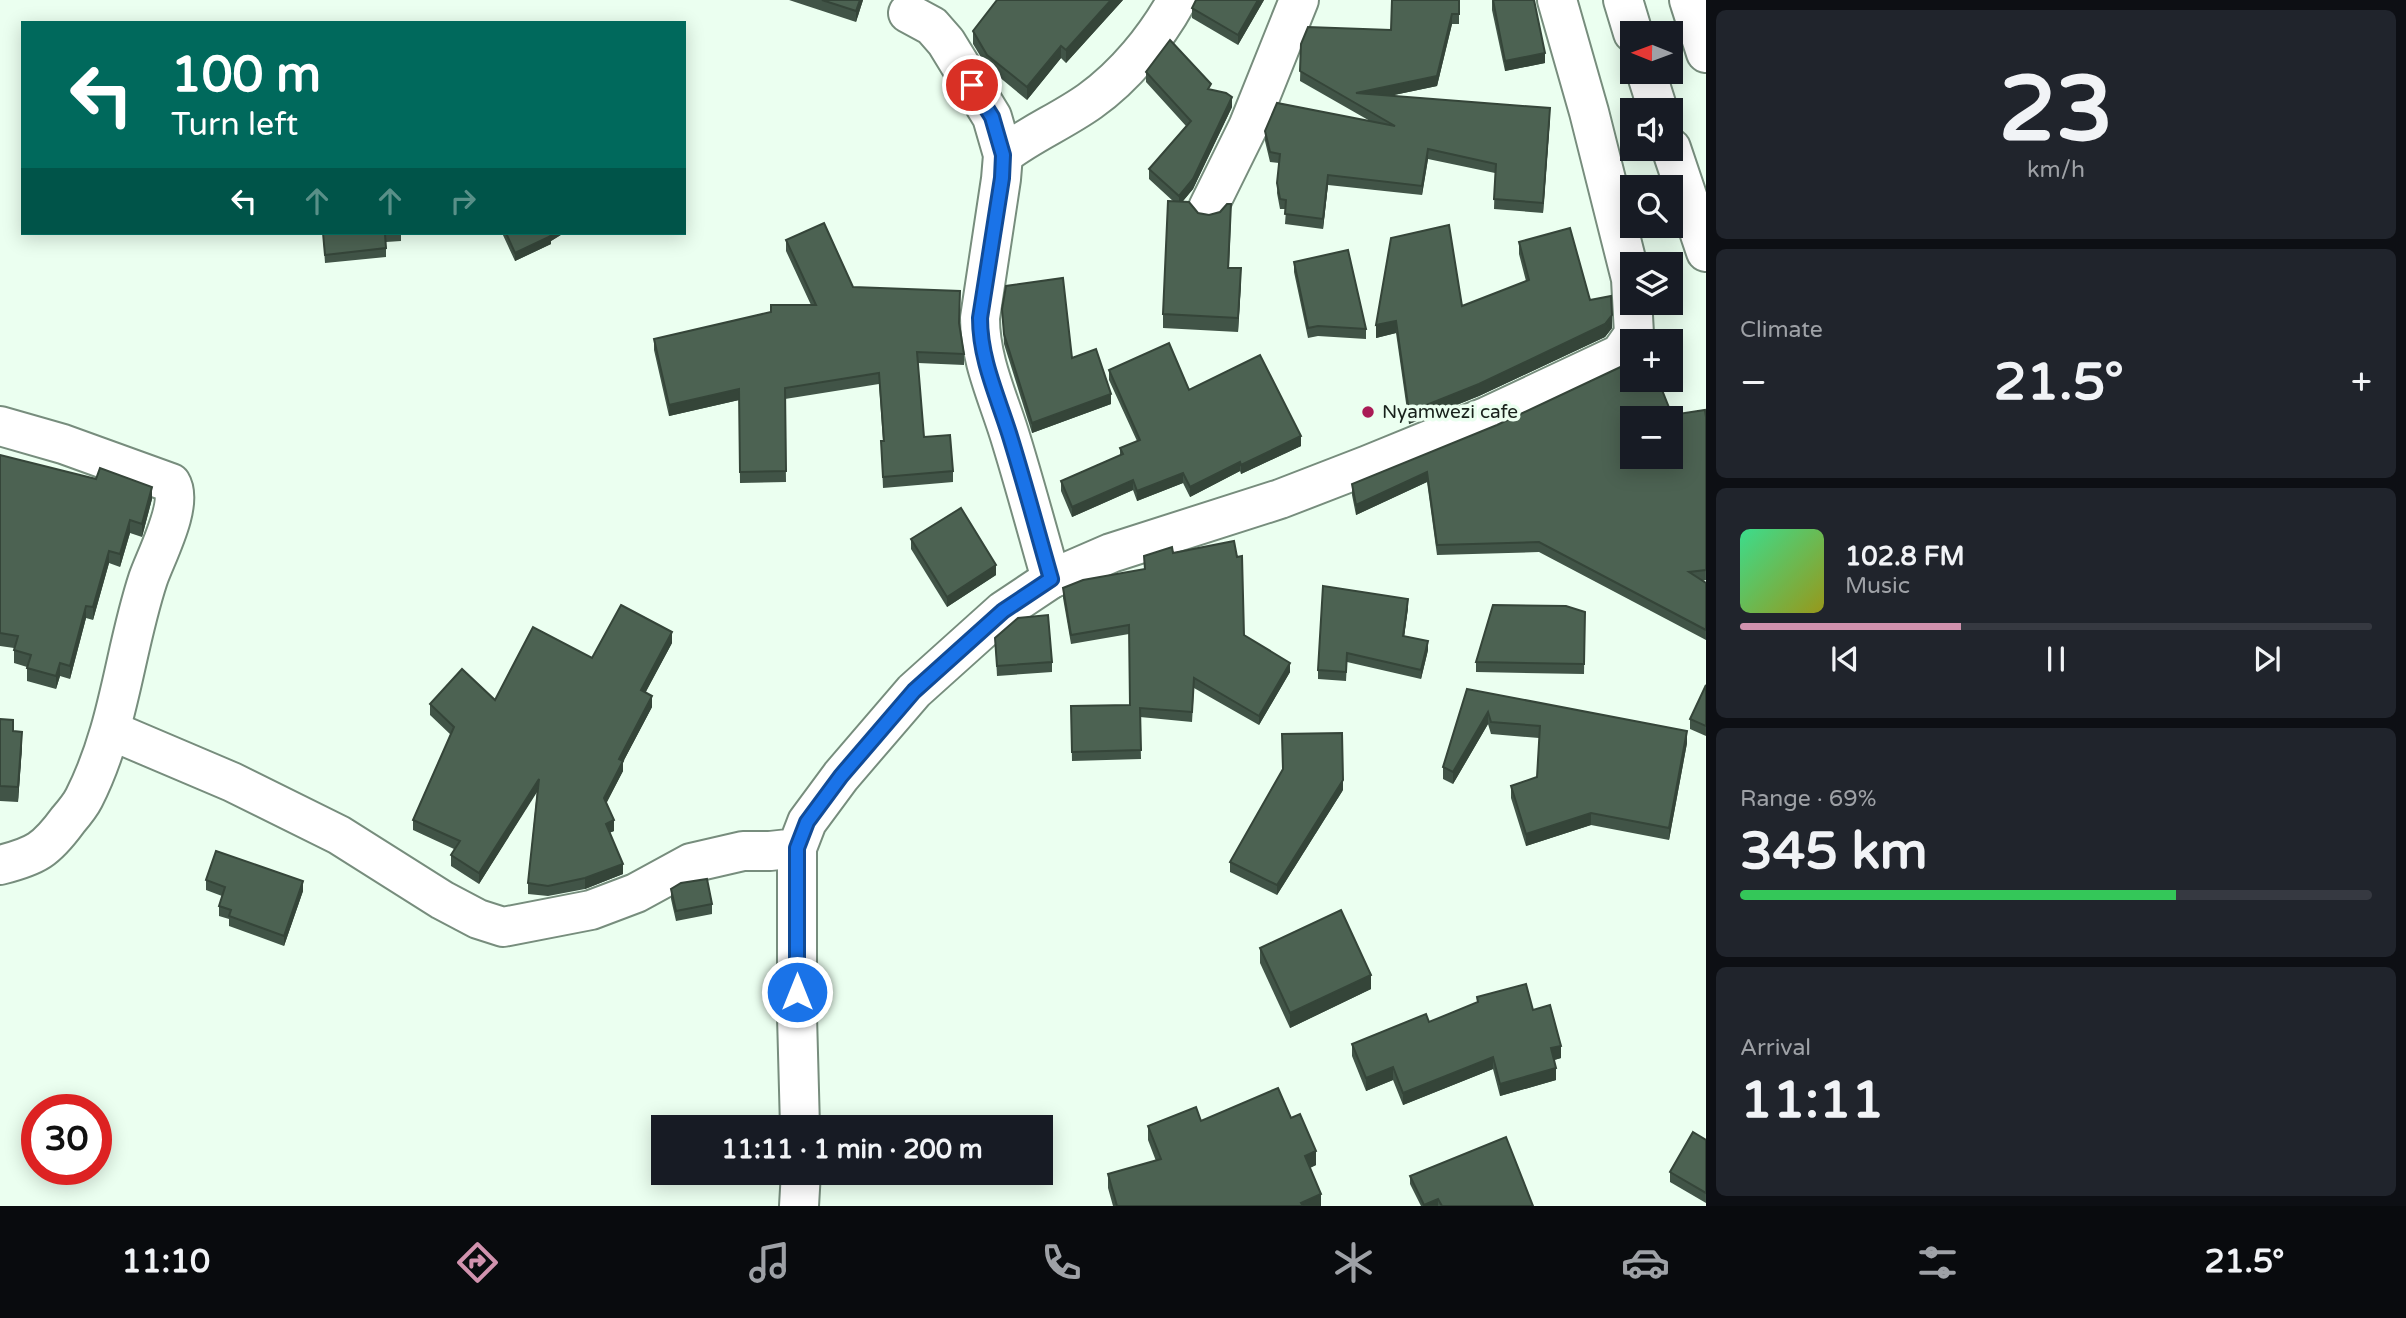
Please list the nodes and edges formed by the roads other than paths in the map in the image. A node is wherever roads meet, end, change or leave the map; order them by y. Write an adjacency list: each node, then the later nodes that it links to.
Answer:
1 (1177, 0): 9 (street)
2 (1299, 0): 11 (street)
3 (1557, 0): 14 (street)
4 (1623, 0): 7 (street)
5 (1689, 0): 8 (street)
6 (908, 13): 9 (street)
7 (1629, 21)
8 (1706, 53)
9 (1003, 155): 14 (street)
10 (1675, 161): 12 (street)
11 (1208, 208)
12 (1706, 252)
13 (0, 426): 15 (street)
14 (1051, 579): 16 (street)
15 (112, 731): 16 (street); 17 (street)
16 (797, 848): 18 (street)
17 (0, 865)
18 (800, 1115)
19 (800, 1185): 20 (street)
20 (799, 1206)

